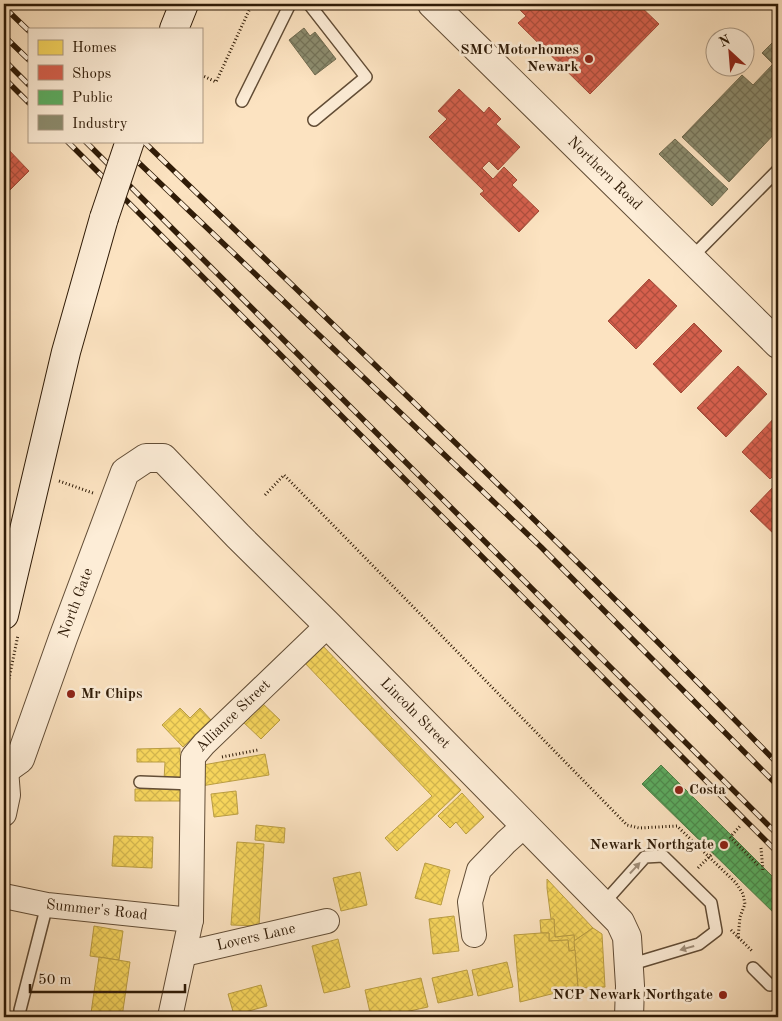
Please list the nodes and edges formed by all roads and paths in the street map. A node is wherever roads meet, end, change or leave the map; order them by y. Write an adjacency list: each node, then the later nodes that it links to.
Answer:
1 (184, 4): 6 (street)
2 (252, 4): 7 (path)
3 (290, 4): 8 (lane)
4 (309, 4): 9 (lane)
5 (432, 4): 12 (street, Northern Road)
6 (174, 28)
7 (202, 75)
8 (242, 101)
9 (314, 120)
10 (130, 142): 18 (street, bridge)
11 (778, 170): 12 (lane)
12 (691, 258): 13 (street, Northern Road)
13 (778, 344)
14 (163, 458): 17 (street, North Gate); 19 (street, Lincoln Street)
15 (53, 480): 17 (path)
16 (264, 495): 28 (path)
17 (115, 500): 20 (street, North Gate)
18 (4, 610)
19 (328, 625): 22 (street, Alliance Street); 24 (street, Lincoln Street)
20 (5, 769): 23 (street, North Gate)
21 (140, 782): 22 (lane)
22 (193, 784): 36 (street, Alliance Street)
23 (4, 814)
24 (525, 825): 34 (street, Lincoln Street); 38 (street)
25 (740, 826): 29 (path)
26 (761, 848): 30 (path)
27 (713, 853): 28 (path)
28 (710, 857): 31 (path); 39 (path)
29 (759, 866)
30 (763, 871)
31 (687, 880): 34 (lane, one-way to 31); 37 (lane)
32 (4, 896): 33 (street, Summer's Road)
33 (47, 904): 36 (street, Summer's Road); 44 (lane)
34 (602, 904): 42 (street, Lincoln Street)
35 (316, 919): 40 (street, Lovers Lane)
36 (191, 920): 40 (street, Alliance Street)
37 (716, 931): 39 (path); 42 (lane, one-way to 42)
38 (474, 935)
39 (738, 938): 41 (path)
40 (184, 954): 45 (street, Alliance Street)
41 (756, 963): 43 (lane)
42 (630, 976): 46 (street, Lincoln Street)
43 (770, 985)
44 (20, 1010)
45 (170, 1017)
46 (629, 1017)

